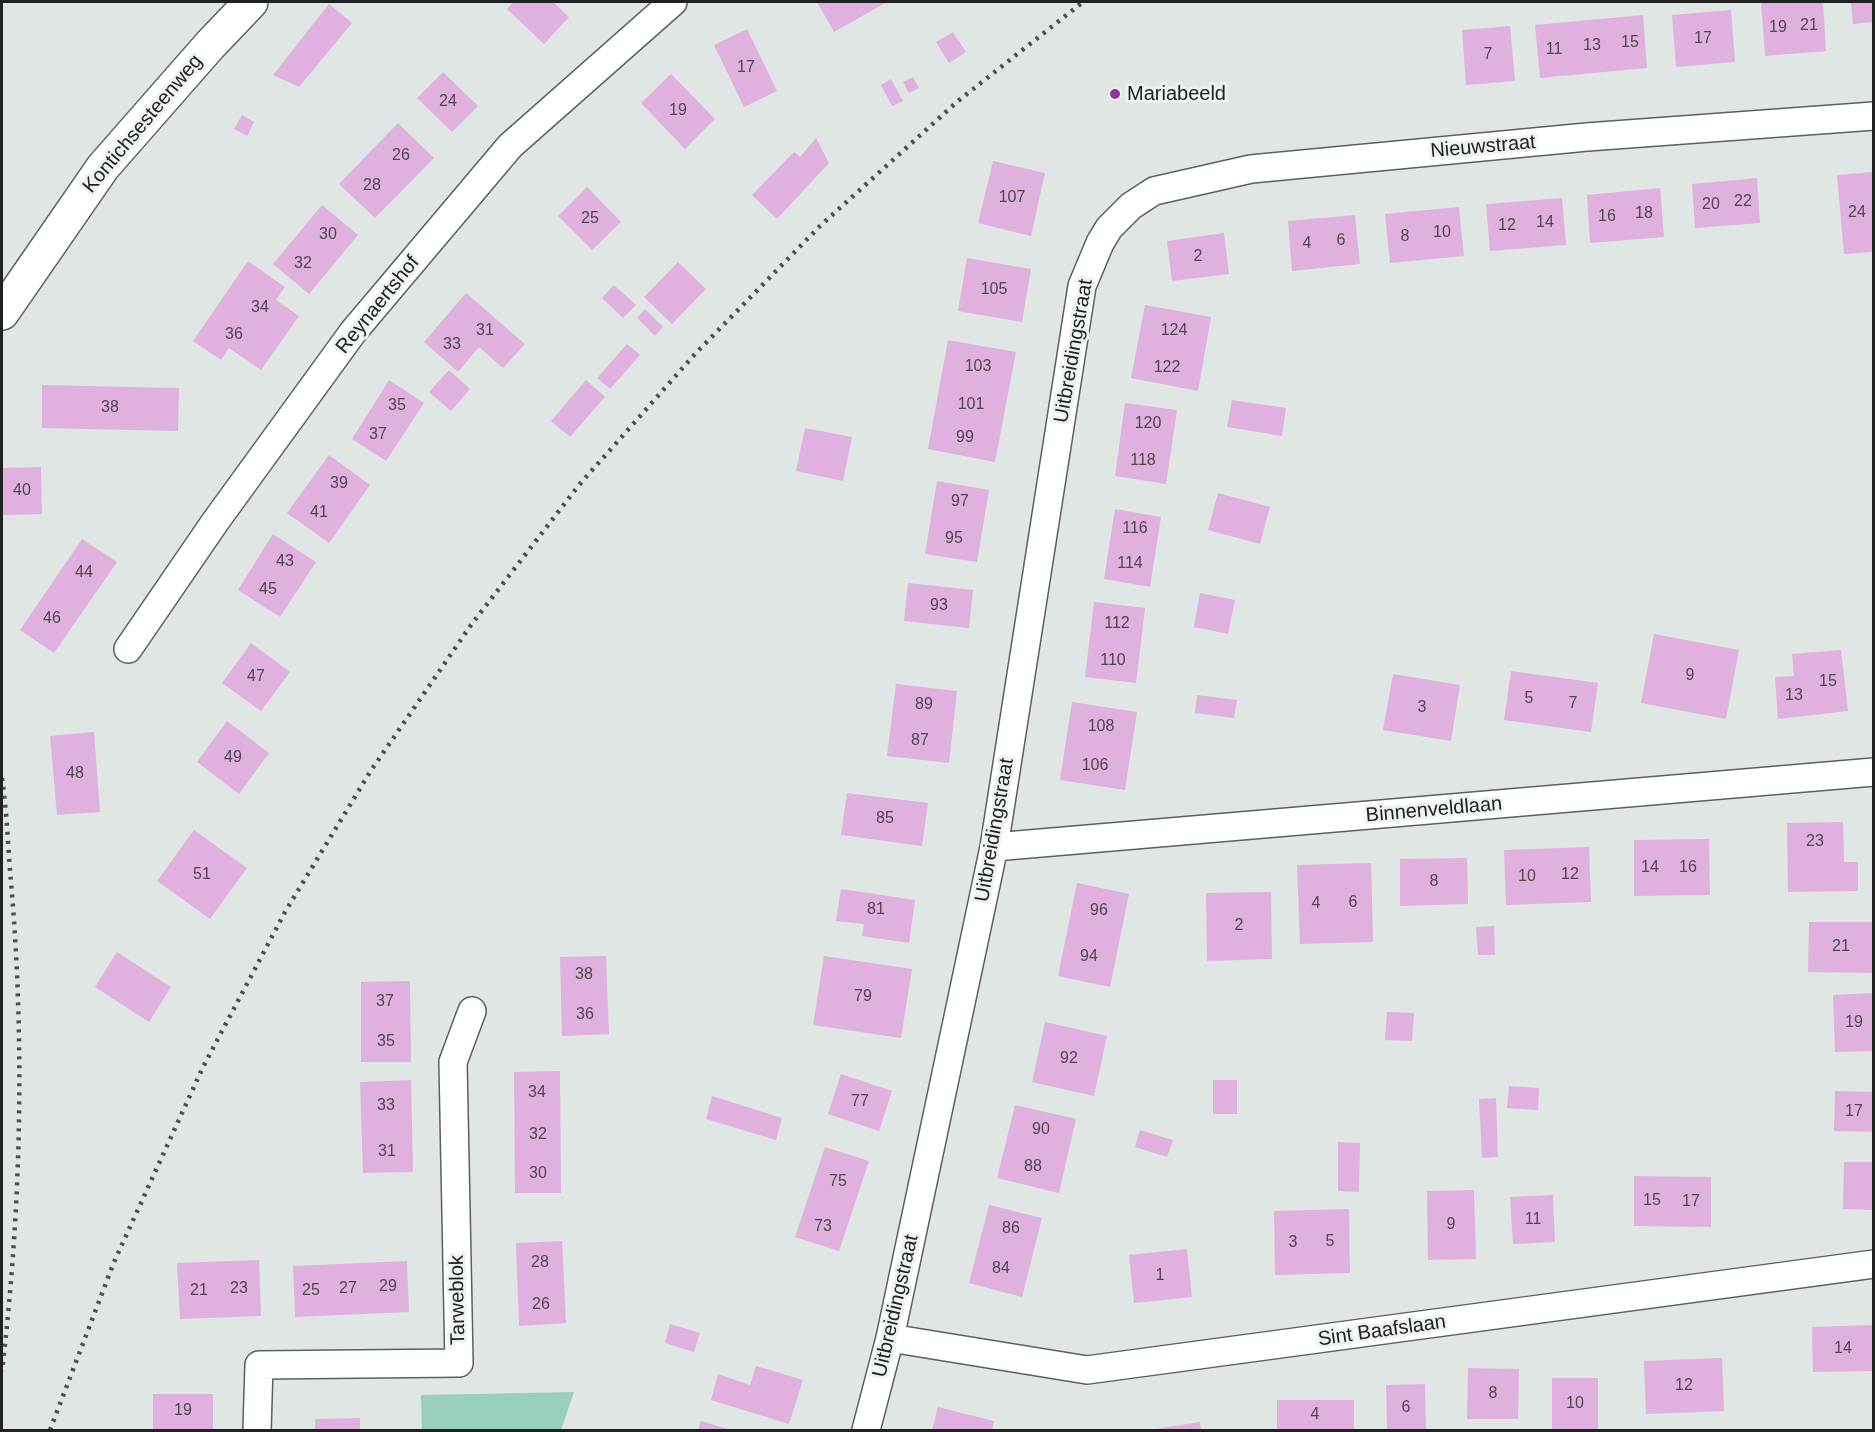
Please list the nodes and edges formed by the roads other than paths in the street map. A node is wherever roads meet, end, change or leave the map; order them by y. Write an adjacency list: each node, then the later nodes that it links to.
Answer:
1 (251, 2): 5 (street, Kontichsesteenweg)
2 (673, 2): 6 (street, Reynaertshof)
3 (1874, 116): 4 (street, Nieuwstraat)
4 (1109, 228): 8 (street, Uitbreidingstraat)
5 (2, 313)
6 (128, 649)
7 (1874, 772): 8 (street, Binnenveldlaan)
8 (994, 847): 11 (street, Uitbreidingstraat)
9 (472, 1011): 12 (street, Tarweblok)
10 (1874, 1264): 11 (street, Sint Baafslaan)
11 (891, 1338): 13 (street, Uitbreidingstraat)
12 (257, 1431)
13 (866, 1431)

